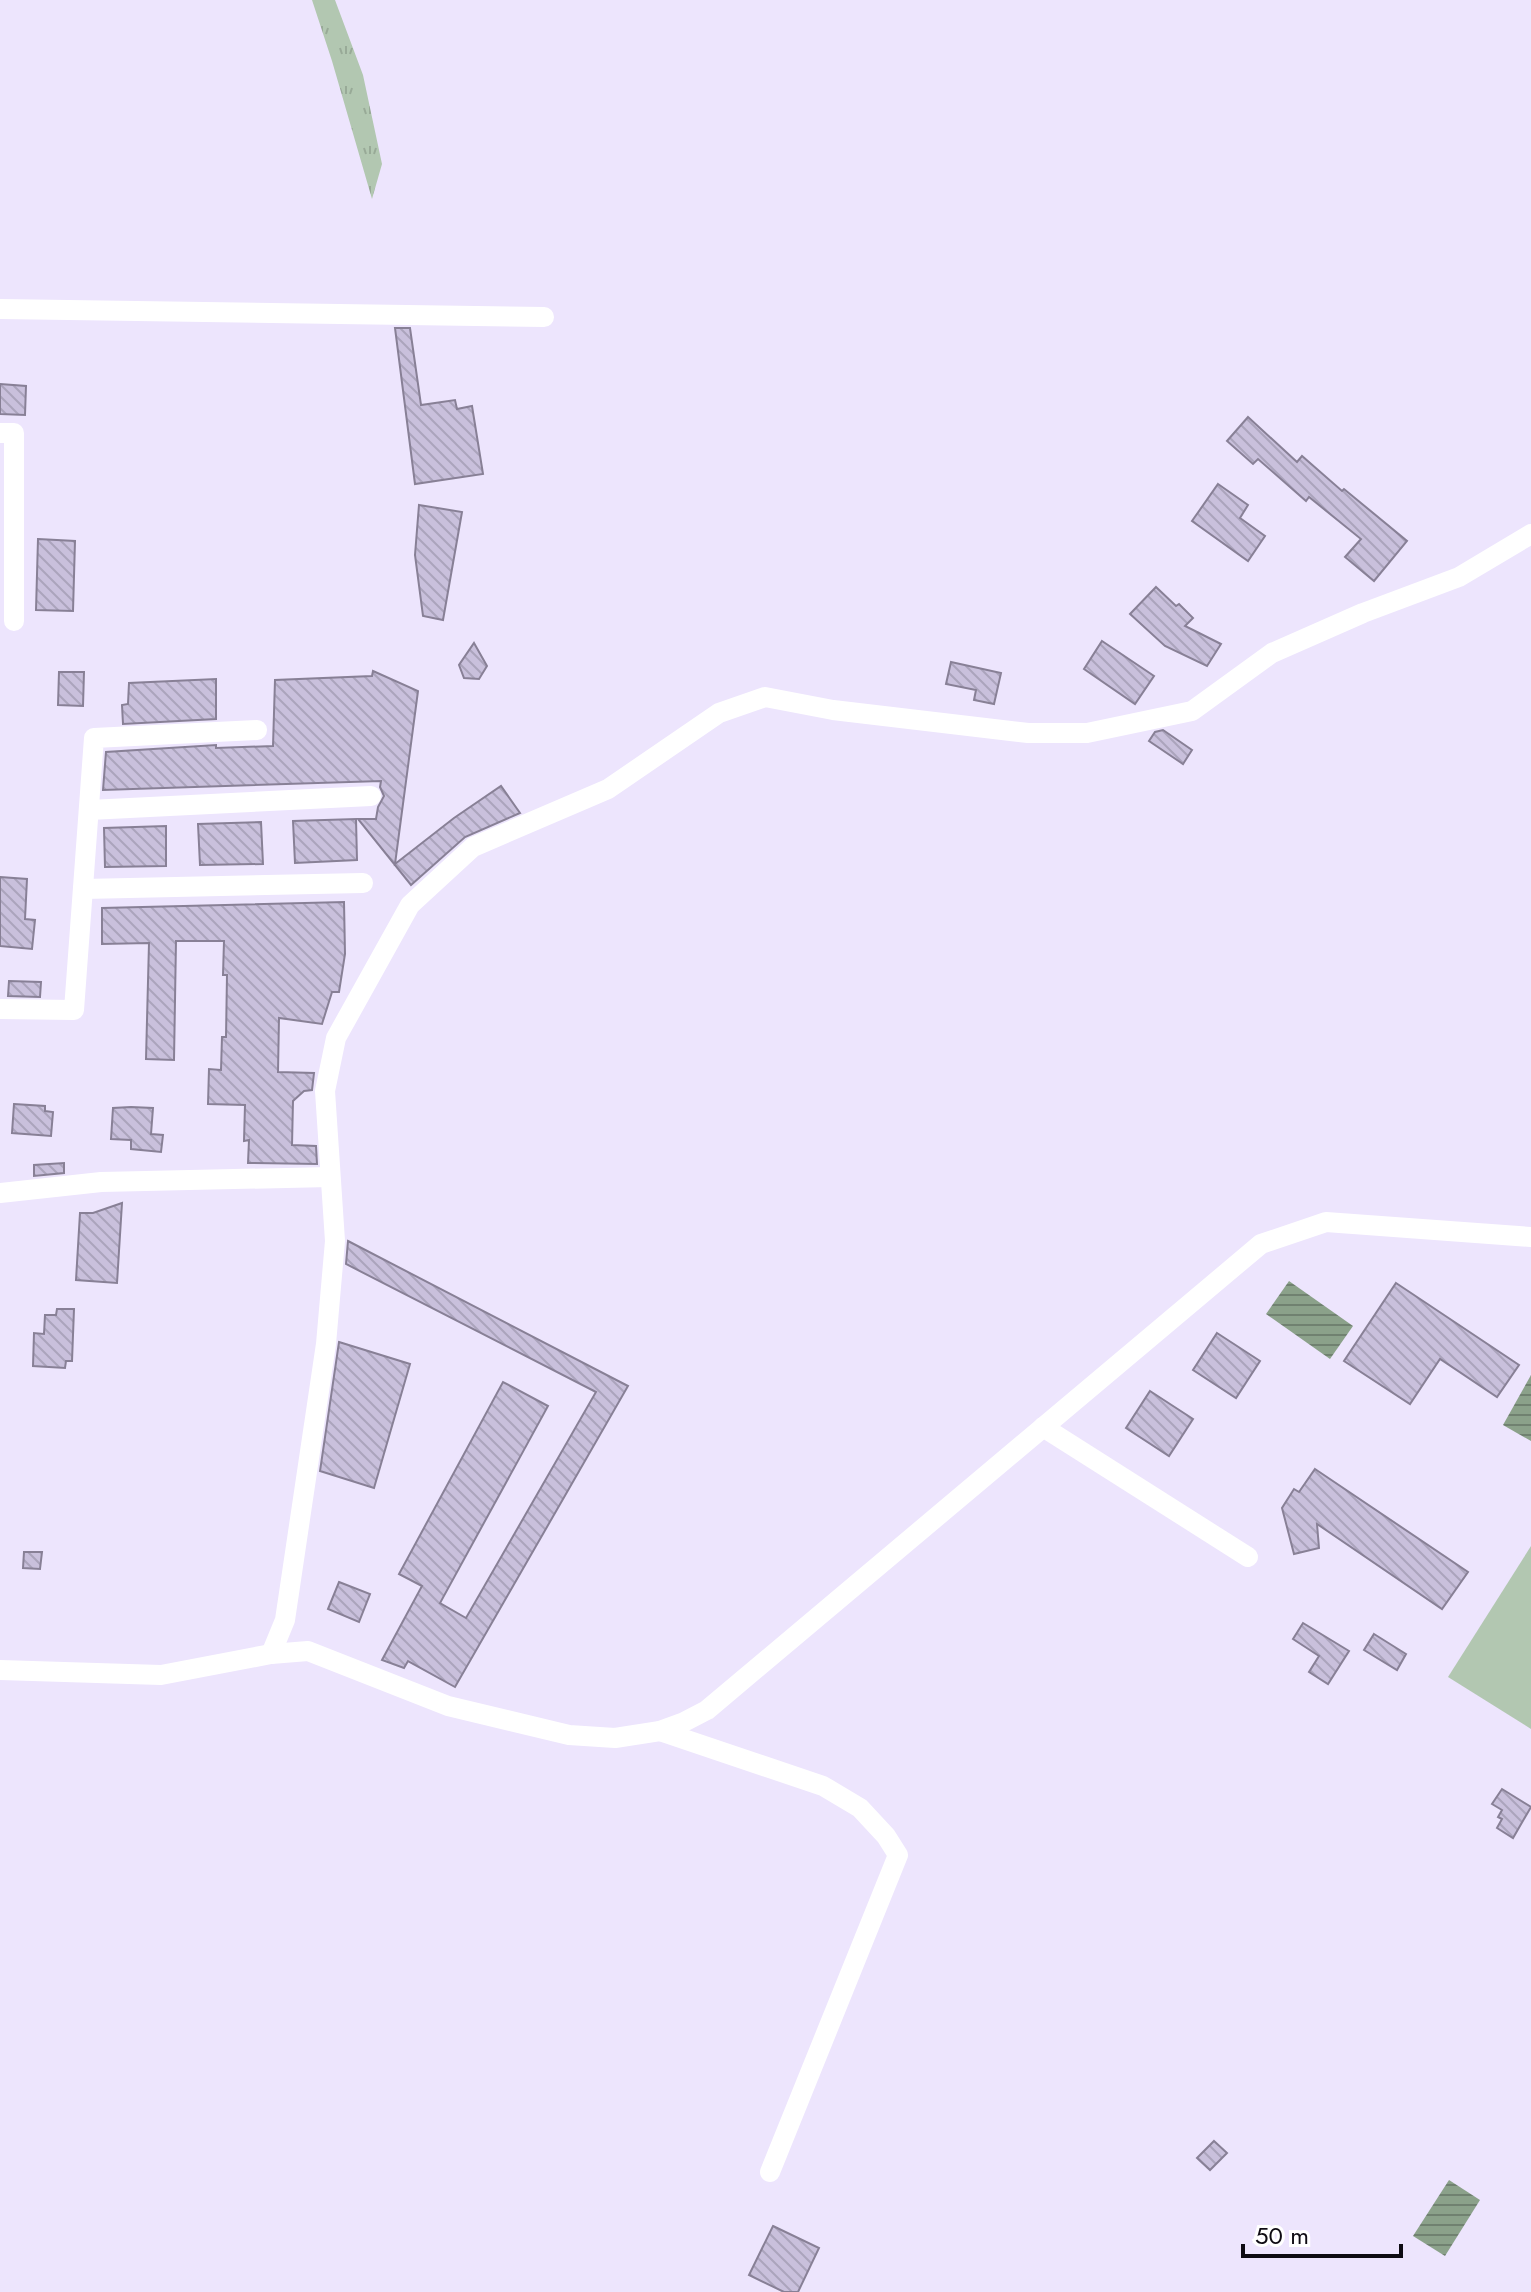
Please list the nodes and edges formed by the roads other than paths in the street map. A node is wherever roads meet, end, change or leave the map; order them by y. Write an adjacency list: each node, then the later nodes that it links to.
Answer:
1 (0, 309): 2 (street)
2 (544, 317)
3 (0, 433): 5 (street)
4 (1531, 534): 12 (street)
5 (14, 621)
6 (257, 730): 8 (street)
7 (371, 796): 8 (street)
8 (89, 810): 10 (street)
9 (363, 883): 10 (street)
10 (83, 889): 11 (street)
11 (0, 1009)
12 (330, 1177): 13 (street); 17 (street)
13 (0, 1193)
14 (1531, 1237): 15 (street)
15 (1043, 1427): 16 (street); 19 (street)
16 (1248, 1557)
17 (271, 1654): 18 (street); 19 (street)
18 (0, 1670)
19 (660, 1731): 20 (street)
20 (770, 2172)

